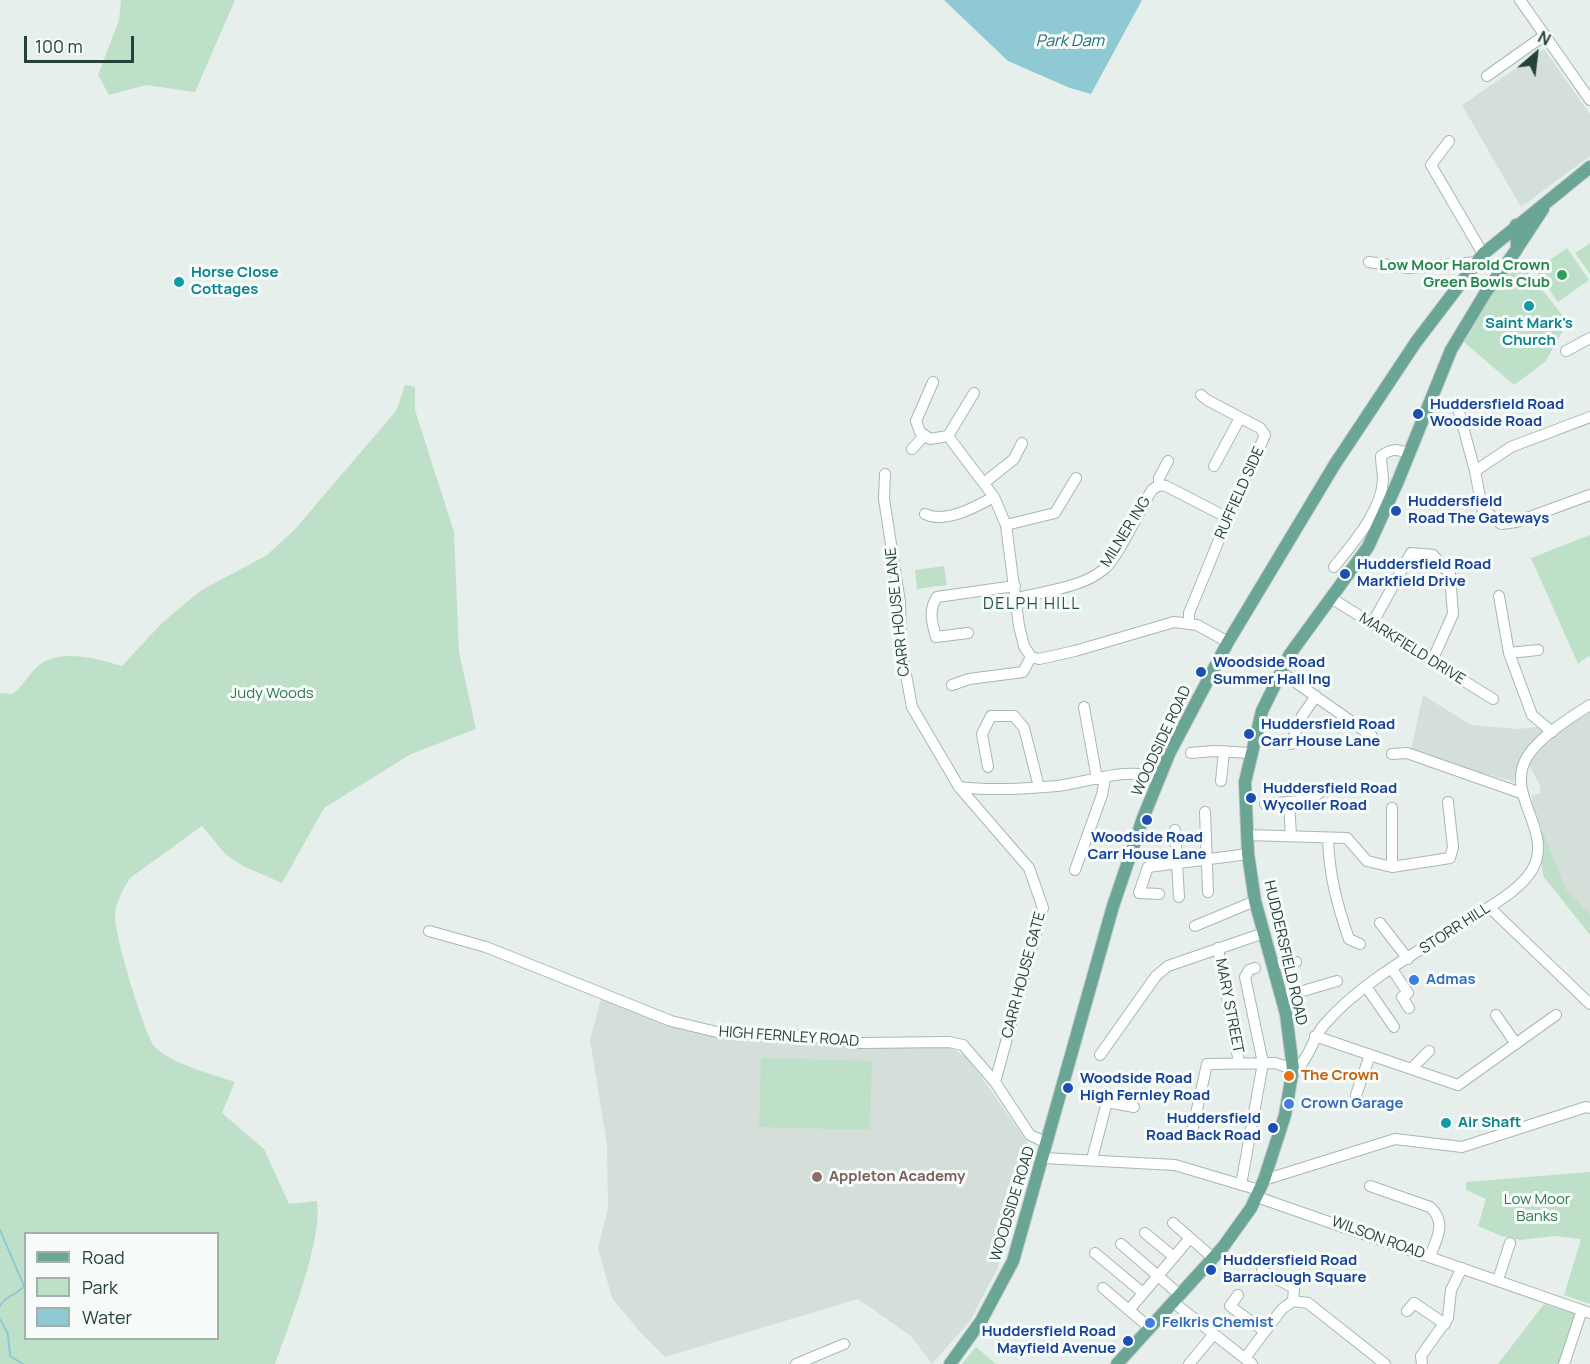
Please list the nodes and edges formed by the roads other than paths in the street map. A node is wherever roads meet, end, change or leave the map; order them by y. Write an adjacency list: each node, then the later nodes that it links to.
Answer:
1 (1520, 0): 2 (street)
2 (1545, 35): 3 (street); 4 (street)
3 (1487, 76)
4 (1589, 96)
5 (1449, 141): 10 (street)
6 (1590, 167): 7 (main road)
7 (1550, 198): 8 (main road); 9 (main road, HUDDERSFIELD ROAD)
8 (1516, 225): 9 (main road); 10 (main road, WOODSIDE ROAD)
9 (1517, 249): 24 (main road, HUDDERSFIELD ROAD)
10 (1480, 258): 11 (street); 45 (main road, WOODSIDE ROAD)
11 (1369, 262)
12 (1590, 338): 13 (street)
13 (1566, 351)
14 (933, 382): 20 (street)
15 (974, 393): 21 (street)
16 (1202, 395): 19 (street, RUFFIELD SIDE)
17 (1459, 412): 27 (street)
18 (1590, 417): 27 (street)
19 (1240, 418): 26 (street); 35 (street, RUFFIELD SIDE)
20 (924, 436): 21 (street); 23 (street)
21 (948, 436): 30 (street)
22 (1022, 443): 30 (street)
23 (912, 449)
24 (1409, 454): 37 (street); 41 (main road, HUDDERSFIELD ROAD)
25 (1168, 461): 31 (street)
26 (1214, 466)
27 (1475, 471): 32 (street)
28 (885, 474): 67 (street, CARR HOUSE LANE)
29 (1076, 478): 36 (street)
30 (984, 483): 33 (street)
31 (1159, 485): 35 (street, MILNER ING); 40 (street, MILNER ING)
32 (1590, 495)
33 (994, 497): 34 (street); 36 (street)
34 (925, 514)
35 (1227, 518): 42 (street, RUFFIELD SIDE)
36 (1006, 525): 38 (street)
37 (1334, 567)
38 (1015, 586): 40 (street); 44 (street)
39 (1499, 596): 47 (street)
40 (1018, 598): 48 (street)
41 (1331, 598): 43 (street, MARKFIELD DRIVE); 50 (main road, HUDDERSFIELD ROAD)
42 (1189, 623): 45 (street); 48 (street)
43 (1372, 624): 49 (street, MARKFIELD DRIVE); 49 (street)
44 (968, 633)
45 (1228, 642): 64 (main road, WOODSIDE ROAD)
46 (1538, 650): 47 (street)
47 (1509, 653): 56 (street)
48 (1031, 657): 51 (street)
49 (1432, 661): 53 (street, MARKFIELD DRIVE)
50 (1281, 672): 52 (street); 61 (main road, HUDDERSFIELD ROAD)
51 (952, 685)
52 (1316, 696): 57 (street); 58 (street)
53 (1493, 699)
54 (1590, 705): 56 (street)
55 (1084, 707): 65 (street)
56 (1552, 732): 70 (street, STORR HILL)
57 (1372, 736)
58 (1291, 744)
59 (1224, 752): 60 (street); 61 (street); 66 (street)
60 (1191, 753)
61 (1252, 753): 77 (main road, HUDDERSFIELD ROAD)
62 (1392, 754): 70 (street)
63 (988, 767): 68 (street)
64 (1158, 778): 65 (street); 123 (main road, WOODSIDE ROAD)
65 (1101, 779): 68 (street); 84 (street)
66 (1221, 781)
67 (959, 787): 68 (street); 118 (street, CARR HOUSE GATE)
68 (1040, 787)
69 (1320, 792): 71 (street)
70 (1521, 793): 89 (street, STORR HILL)
71 (1289, 802): 73 (street); 78 (street)
72 (1448, 802): 83 (street)
73 (1265, 804)
74 (1392, 808): 83 (street)
75 (1205, 812): 81 (street)
76 (1175, 830): 82 (street)
77 (1247, 835): 78 (street); 80 (main road, HUDDERSFIELD ROAD)
78 (1291, 836): 79 (street)
79 (1328, 838): 83 (street); 94 (street)
80 (1248, 854): 81 (street); 88 (main road, HUDDERSFIELD ROAD)
81 (1204, 860): 82 (street); 85 (street)
82 (1177, 863): 86 (street); 87 (street)
83 (1392, 867)
84 (1075, 870)
85 (1208, 892)
86 (1159, 894)
87 (1179, 897)
88 (1255, 901): 91 (street); 93 (main road, HUDDERSFIELD ROAD)
89 (1489, 907): 96 (street, STORR HILL); 104 (street)
90 (1380, 924): 96 (street)
91 (1195, 926)
92 (429, 931): 118 (street, HIGH FERNLEY ROAD)
93 (1264, 933): 95 (street); 98 (main road, HUDDERSFIELD ROAD)
94 (1360, 944)
95 (1218, 948): 112 (street); 114 (street, MARY STREET)
96 (1408, 959): 100 (street, STORR HILL)
97 (1296, 962): 98 (street)
98 (1272, 965): 103 (main road, HUDDERSFIELD ROAD)
99 (1254, 968): 115 (street)
100 (1392, 969): 102 (street, STORR HILL); 105 (street)
101 (1336, 981): 103 (street)
102 (1367, 988): 108 (street); 109 (street, STORR HILL)
103 (1282, 997): 116 (main road, HUDDERSFIELD ROAD)
104 (1590, 1004)
105 (1409, 1008)
106 (1496, 1015): 110 (street)
107 (1556, 1015): 110 (street)
108 (1394, 1027)
109 (1316, 1036): 113 (street); 116 (street, STORR HILL)
110 (1516, 1044): 117 (street)
111 (1429, 1051): 117 (street)
112 (1100, 1055)
113 (1370, 1055): 117 (street); 119 (street)
114 (1239, 1063): 115 (street); 122 (street)
115 (1263, 1063): 116 (street); 126 (street)
116 (1293, 1069): 128 (main road, HUDDERSFIELD ROAD)
117 (1411, 1069)
118 (994, 1082): 123 (street, HIGH FERNLEY ROAD)
119 (1356, 1095)
120 (1134, 1107): 125 (street)
121 (1590, 1108): 128 (street)
122 (1192, 1132)
123 (1047, 1143): 124 (main road, WOODSIDE ROAD)
124 (1043, 1158): 125 (street); 157 (main road, WOODSIDE ROAD)
125 (1092, 1159): 126 (street)
126 (1241, 1185): 128 (street)
127 (1370, 1186): 135 (street)
128 (1260, 1189): 135 (street, WILSON ROAD); 137 (main road, HUDDERSFIELD ROAD)
129 (1173, 1223): 131 (street)
130 (1145, 1233): 136 (street)
131 (1190, 1238): 136 (street); 137 (street)
132 (1510, 1243): 141 (street)
133 (1121, 1244): 140 (street)
134 (1095, 1253): 143 (street)
135 (1430, 1256): 138 (street, WILSON ROAD)
136 (1174, 1257): 140 (street)
137 (1213, 1258): 145 (main road, HUDDERSFIELD ROAD)
138 (1462, 1268): 141 (street, WILSON ROAD); 150 (street)
139 (1262, 1271): 146 (street)
140 (1158, 1276): 143 (street); 145 (street)
141 (1498, 1280): 149 (street, WILSON ROAD)
142 (1103, 1288): 147 (street)
143 (1143, 1293): 147 (street)
144 (1238, 1295): 152 (street)
145 (1176, 1299): 151 (main road, HUDDERSFIELD ROAD); 153 (street)
146 (1293, 1301): 152 (street); 160 (street)
147 (1129, 1310): 151 (street)
148 (1407, 1311): 150 (street)
149 (1586, 1311): 162 (street)
150 (1444, 1324): 161 (street)
151 (1150, 1328): 158 (main road, HUDDERSFIELD ROAD)
152 (1264, 1331): 155 (street)
153 (1214, 1334): 155 (street); 159 (street)
154 (844, 1344): 156 (street)
155 (1249, 1361)
156 (796, 1364)
157 (950, 1364)
158 (1117, 1364)
159 (1189, 1364)
160 (1385, 1364)
161 (1422, 1364)
162 (1564, 1364)

